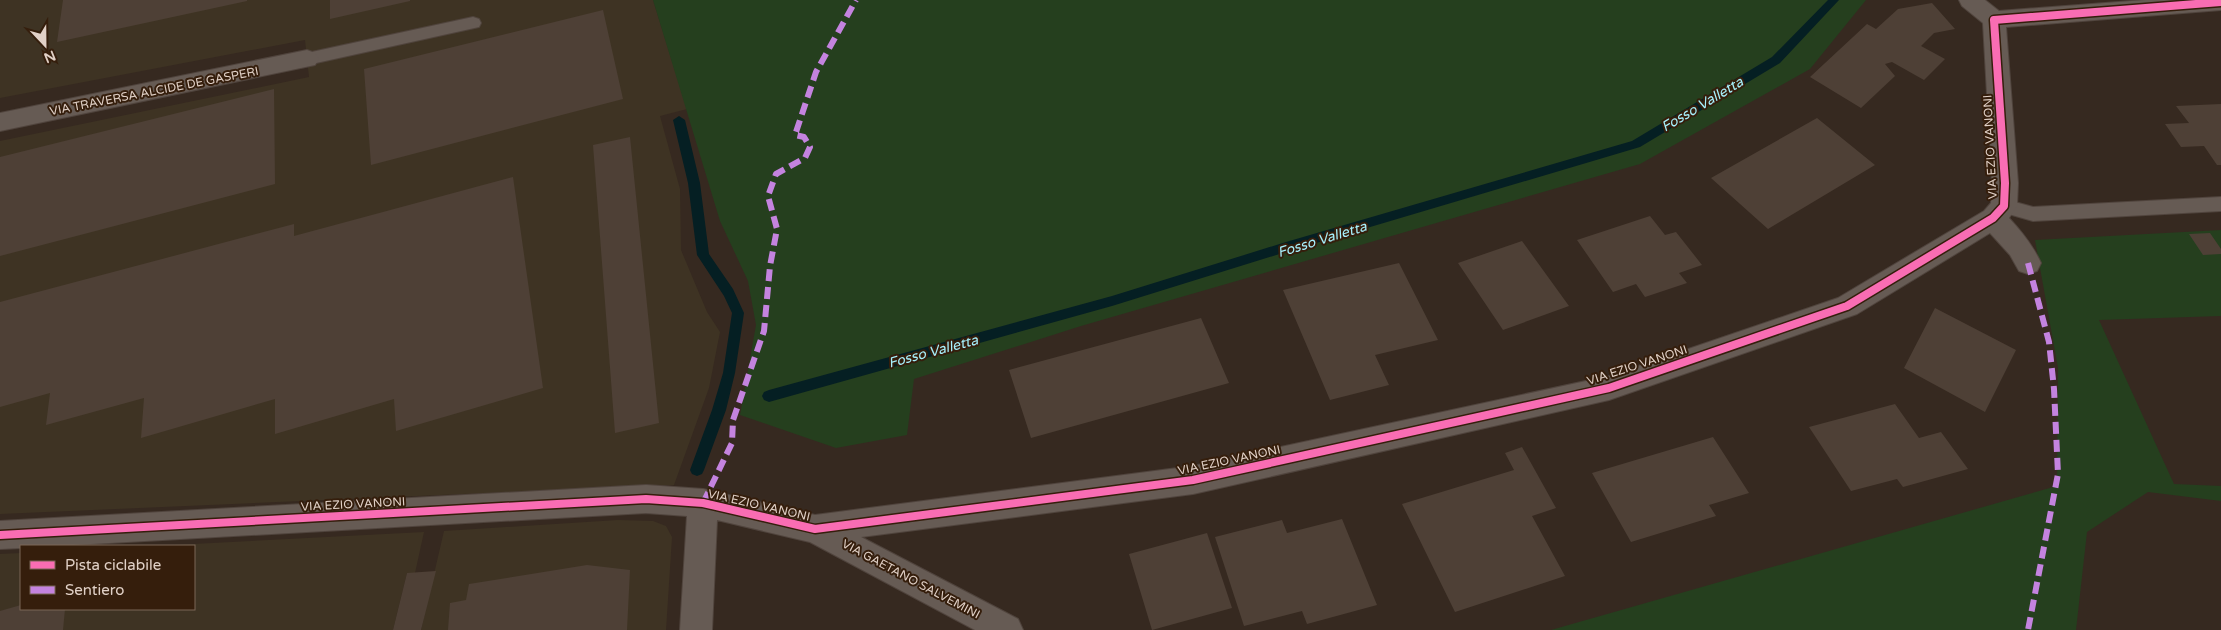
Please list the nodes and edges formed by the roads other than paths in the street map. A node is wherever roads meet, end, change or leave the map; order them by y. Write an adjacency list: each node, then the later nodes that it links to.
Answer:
1 (1970, 0): 3 (street)
2 (2221, 2): 3 (street)
3 (1994, 20): 8 (street, VIA EZIO VANONI)
4 (473, 23): 5 (lane)
5 (307, 60): 6 (street, VIA TRAVERSA ALCIDE DE GASPERI)
6 (0, 122)
7 (2221, 204): 8 (lane)
8 (1998, 212): 9 (street); 11 (street, VIA EZIO VANONI)
9 (2028, 263)
10 (703, 503): 11 (street, VIA EZIO VANONI); 12 (street, VIA EZIO VANONI); 13 (street)
11 (816, 529): 14 (street, VIA GAETANO SALVEMINI)
12 (0, 536)
13 (696, 630)
14 (1007, 630)

